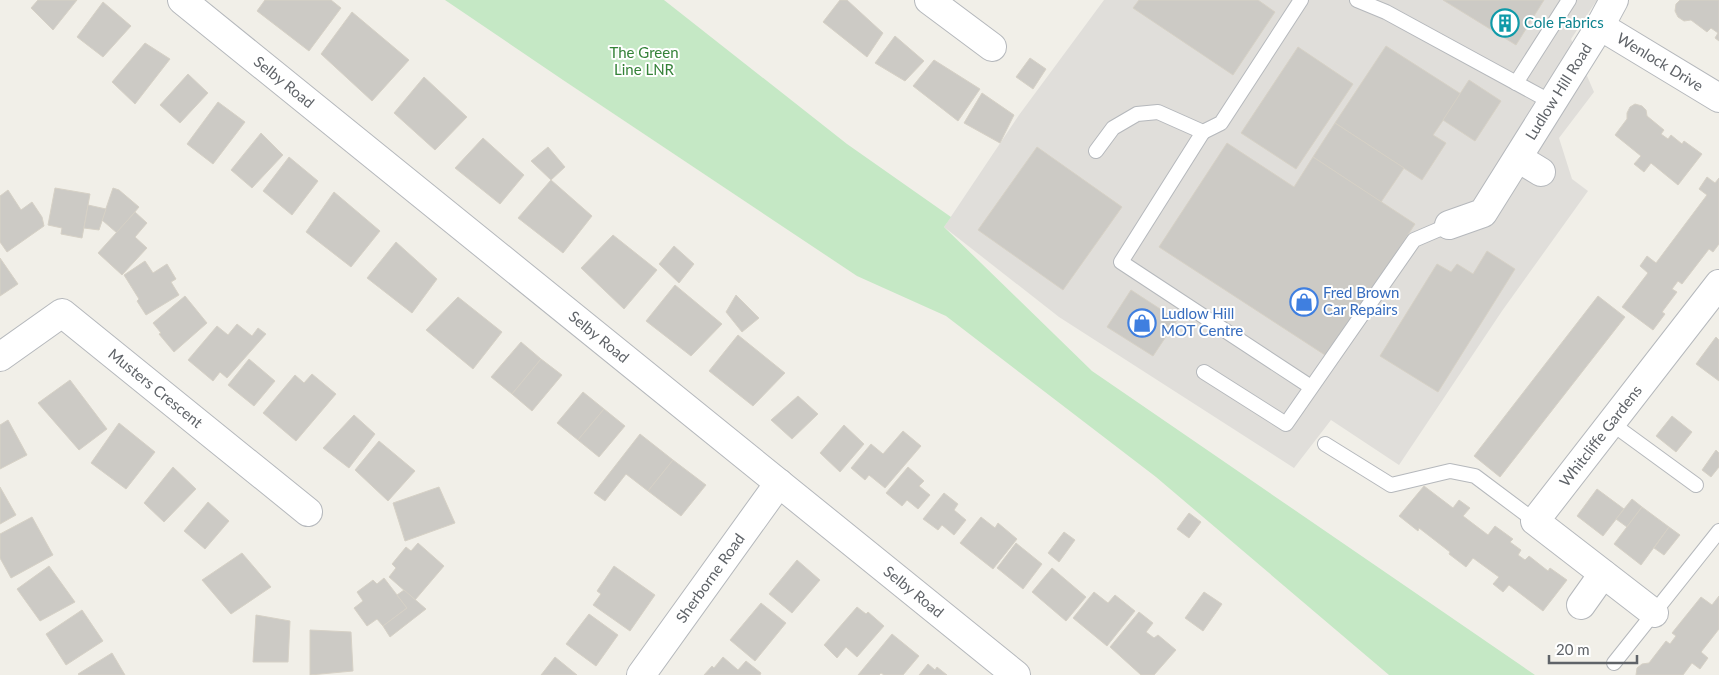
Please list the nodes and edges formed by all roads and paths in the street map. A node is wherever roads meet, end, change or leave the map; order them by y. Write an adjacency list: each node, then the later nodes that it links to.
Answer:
1 (182, 0): 23 (street, Selby Road)
2 (929, 0): 8 (street)
3 (1301, 0): 12 (lane)
4 (1357, 0): 9 (lane)
5 (1568, 0): 9 (lane)
6 (1614, 0): 7 (street, Ludlow Hill Road)
7 (1600, 26): 10 (street, Wenlock Drive); 11 (street, Ludlow Hill Road)
8 (992, 47)
9 (1516, 82): 11 (lane)
10 (1719, 98)
11 (1553, 103): 14 (street, Ludlow Hill Road)
12 (1203, 132): 13 (lane); 20 (lane)
13 (1096, 151)
14 (1518, 158): 15 (street, Ludlow Hill Road); 16 (street, Ludlow Hill Road)
15 (1541, 172)
16 (1449, 225): 20 (lane)
17 (1719, 284): 21 (street, Whitcliffe Gardens)
18 (0, 357): 25 (street, Musters Crescent)
19 (1204, 372): 20 (lane)
20 (1311, 387)
21 (1611, 423): 24 (lane); 26 (street, Whitcliffe Gardens)
22 (1325, 444): 26 (lane)
23 (779, 483): 32 (street, Sherborne Road); 33 (street, Selby Road)
24 (1696, 485)
25 (308, 512)
26 (1535, 521): 28 (street)
27 (1719, 531): 30 (lane)
28 (1602, 574): 29 (street); 30 (street)
29 (1581, 605)
30 (1654, 613): 31 (lane)
31 (1614, 662)
32 (641, 675)
33 (1016, 675)

